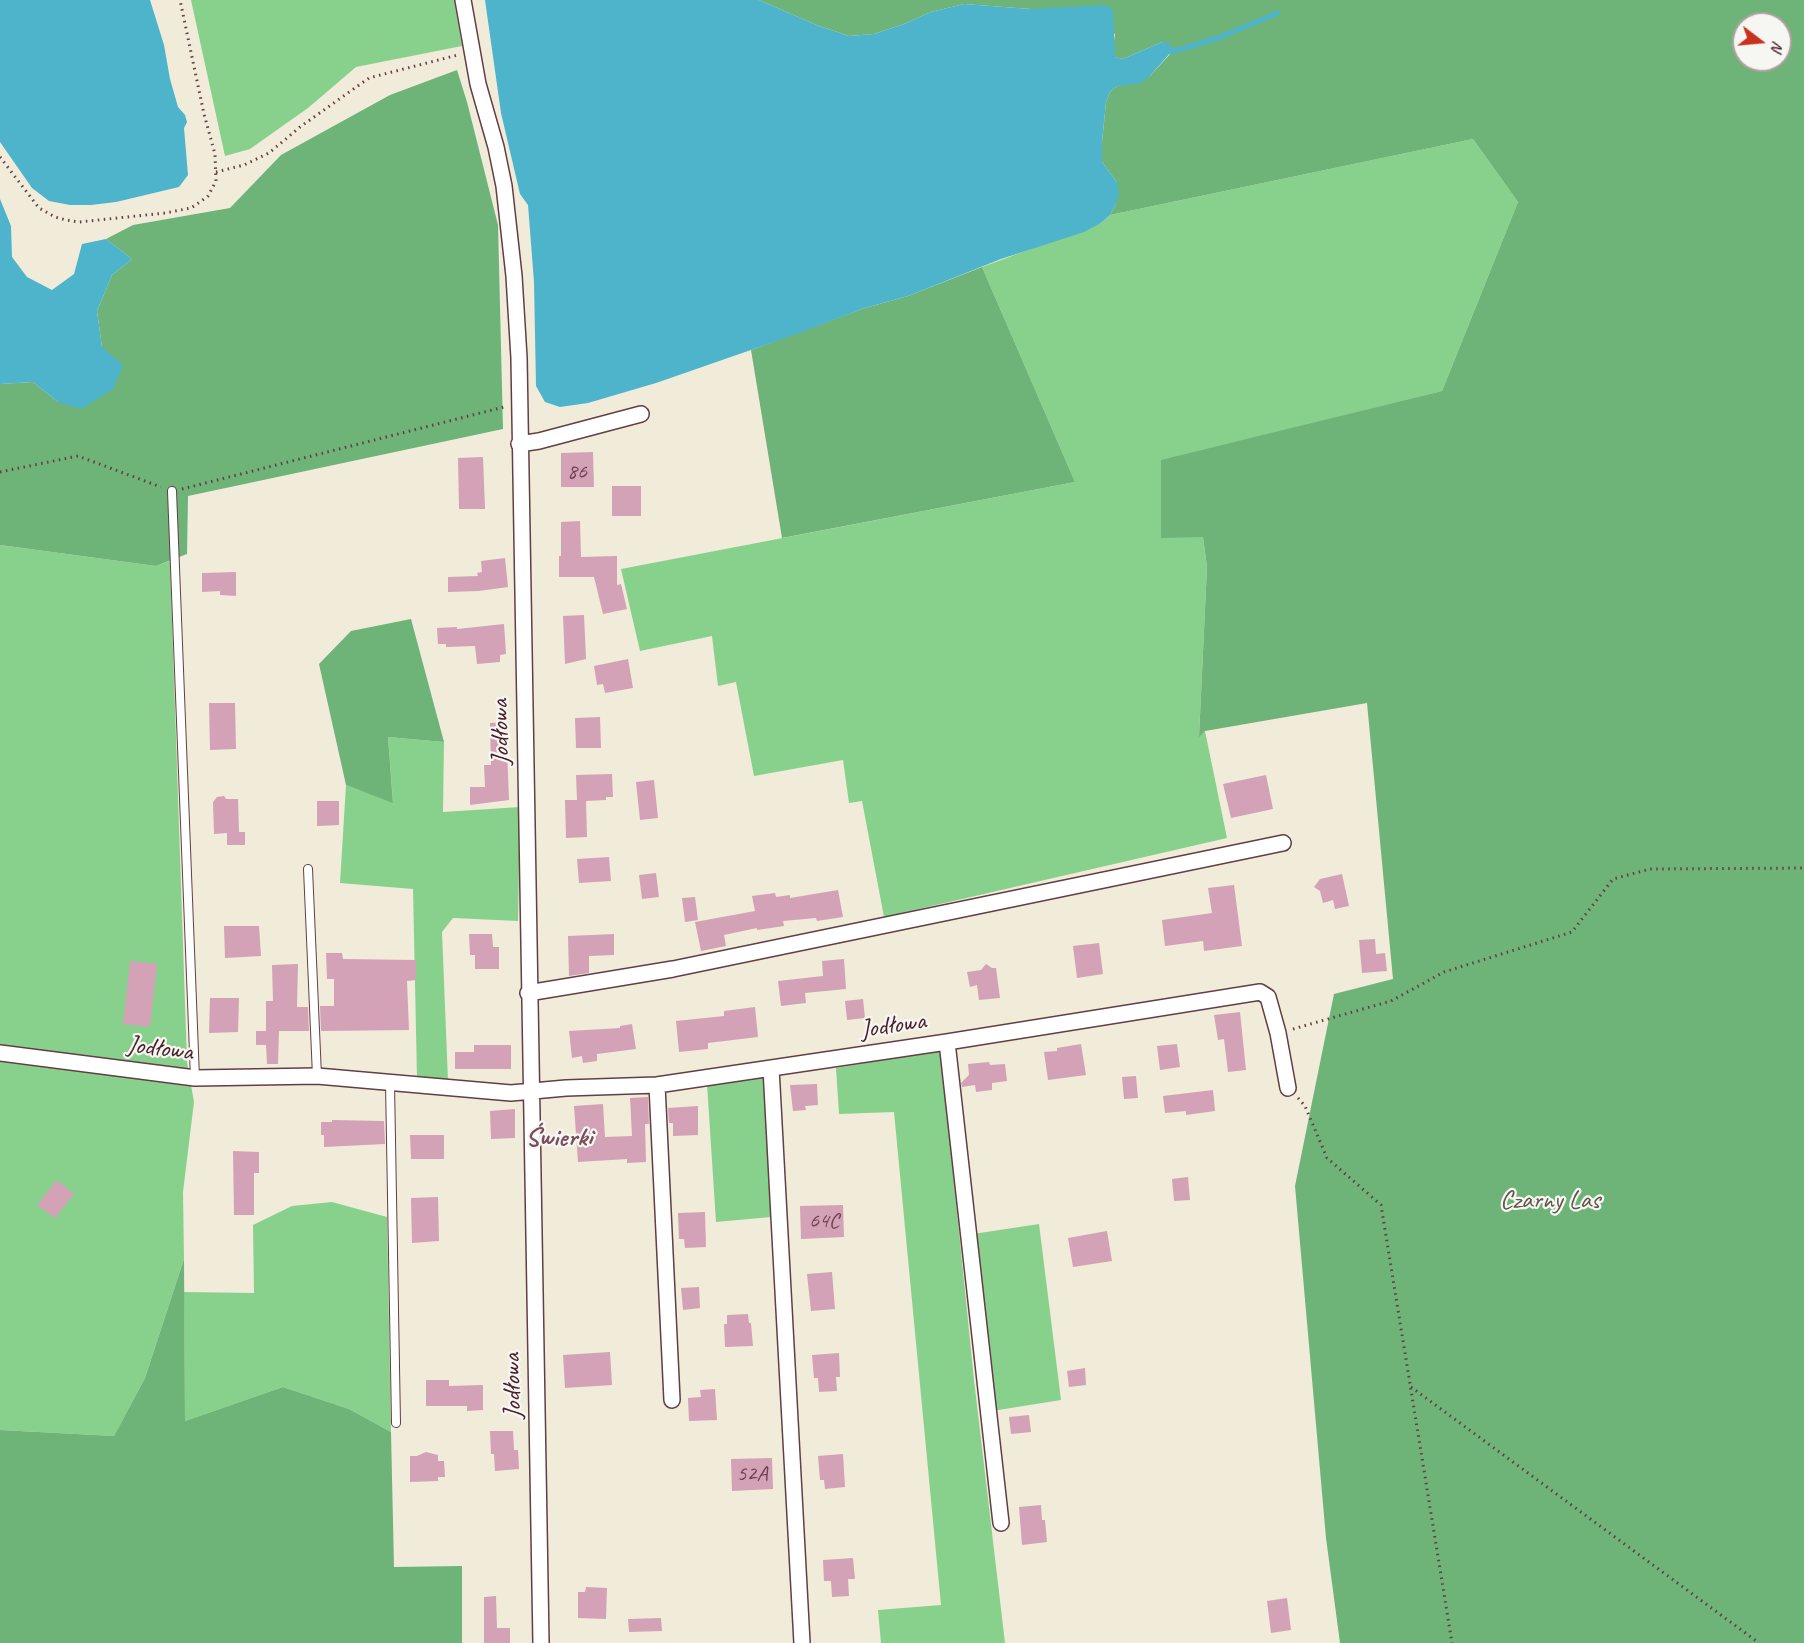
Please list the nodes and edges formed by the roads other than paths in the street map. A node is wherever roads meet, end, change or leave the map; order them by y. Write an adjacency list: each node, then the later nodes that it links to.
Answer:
1 (463, 0): 3 (street, Jodłowa)
2 (641, 414): 3 (street)
3 (519, 444): 7 (street, Jodłowa)
4 (172, 491): 12 (lane)
5 (1283, 843): 7 (street)
6 (308, 869): 11 (lane)
7 (528, 993): 16 (street, Jodłowa)
8 (947, 1042): 10 (street, Jodłowa); 15 (street, Jodłowa); 19 (street)
9 (0, 1053): 12 (street, Jodłowa)
10 (771, 1068): 14 (street, Jodłowa); 21 (street)
11 (317, 1076): 12 (street, Jodłowa); 13 (street, Jodłowa)
12 (195, 1078)
13 (390, 1083): 16 (street, Jodłowa); 18 (lane)
14 (657, 1085): 16 (street, Jodłowa); 17 (street)
15 (1288, 1088)
16 (531, 1091): 20 (street, Jodłowa)
17 (672, 1400)
18 (396, 1423)
19 (1001, 1523)
20 (541, 1643)
21 (802, 1643)

